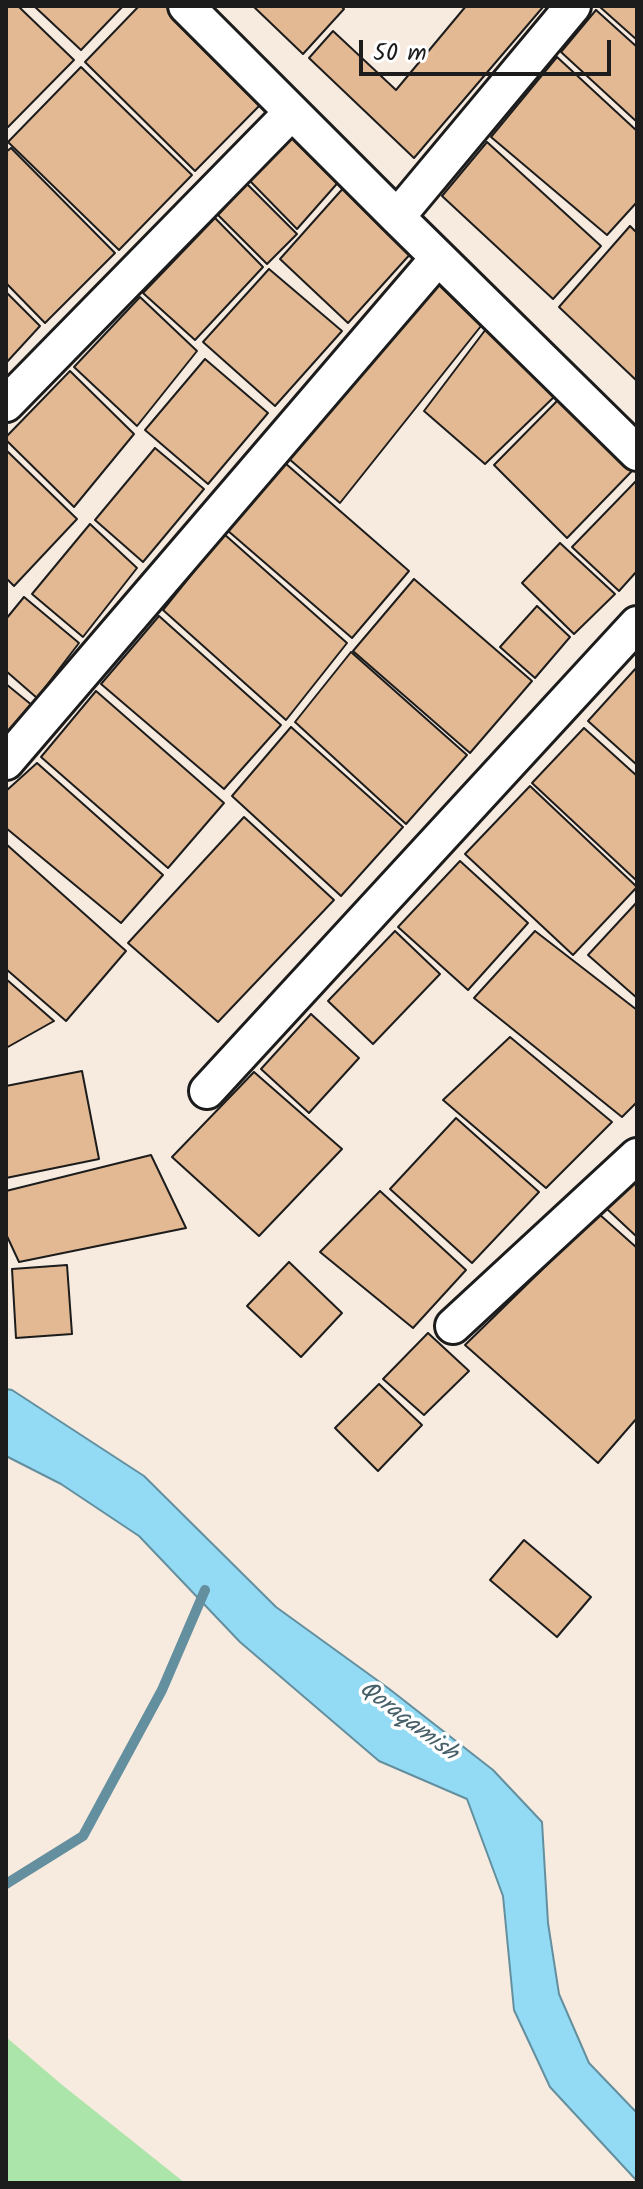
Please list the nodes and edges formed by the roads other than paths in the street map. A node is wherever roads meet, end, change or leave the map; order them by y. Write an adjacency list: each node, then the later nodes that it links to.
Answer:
1 (186, 6): 3 (street)
2 (573, 6): 4 (street)
3 (292, 112): 4 (street); 6 (street)
4 (397, 217): 5 (street)
5 (438, 258): 7 (street); 9 (street)
6 (6, 404)
7 (637, 453)
8 (637, 624): 10 (street)
9 (6, 762)
10 (207, 1091)
11 (637, 1156): 12 (street)
12 (453, 1326)

